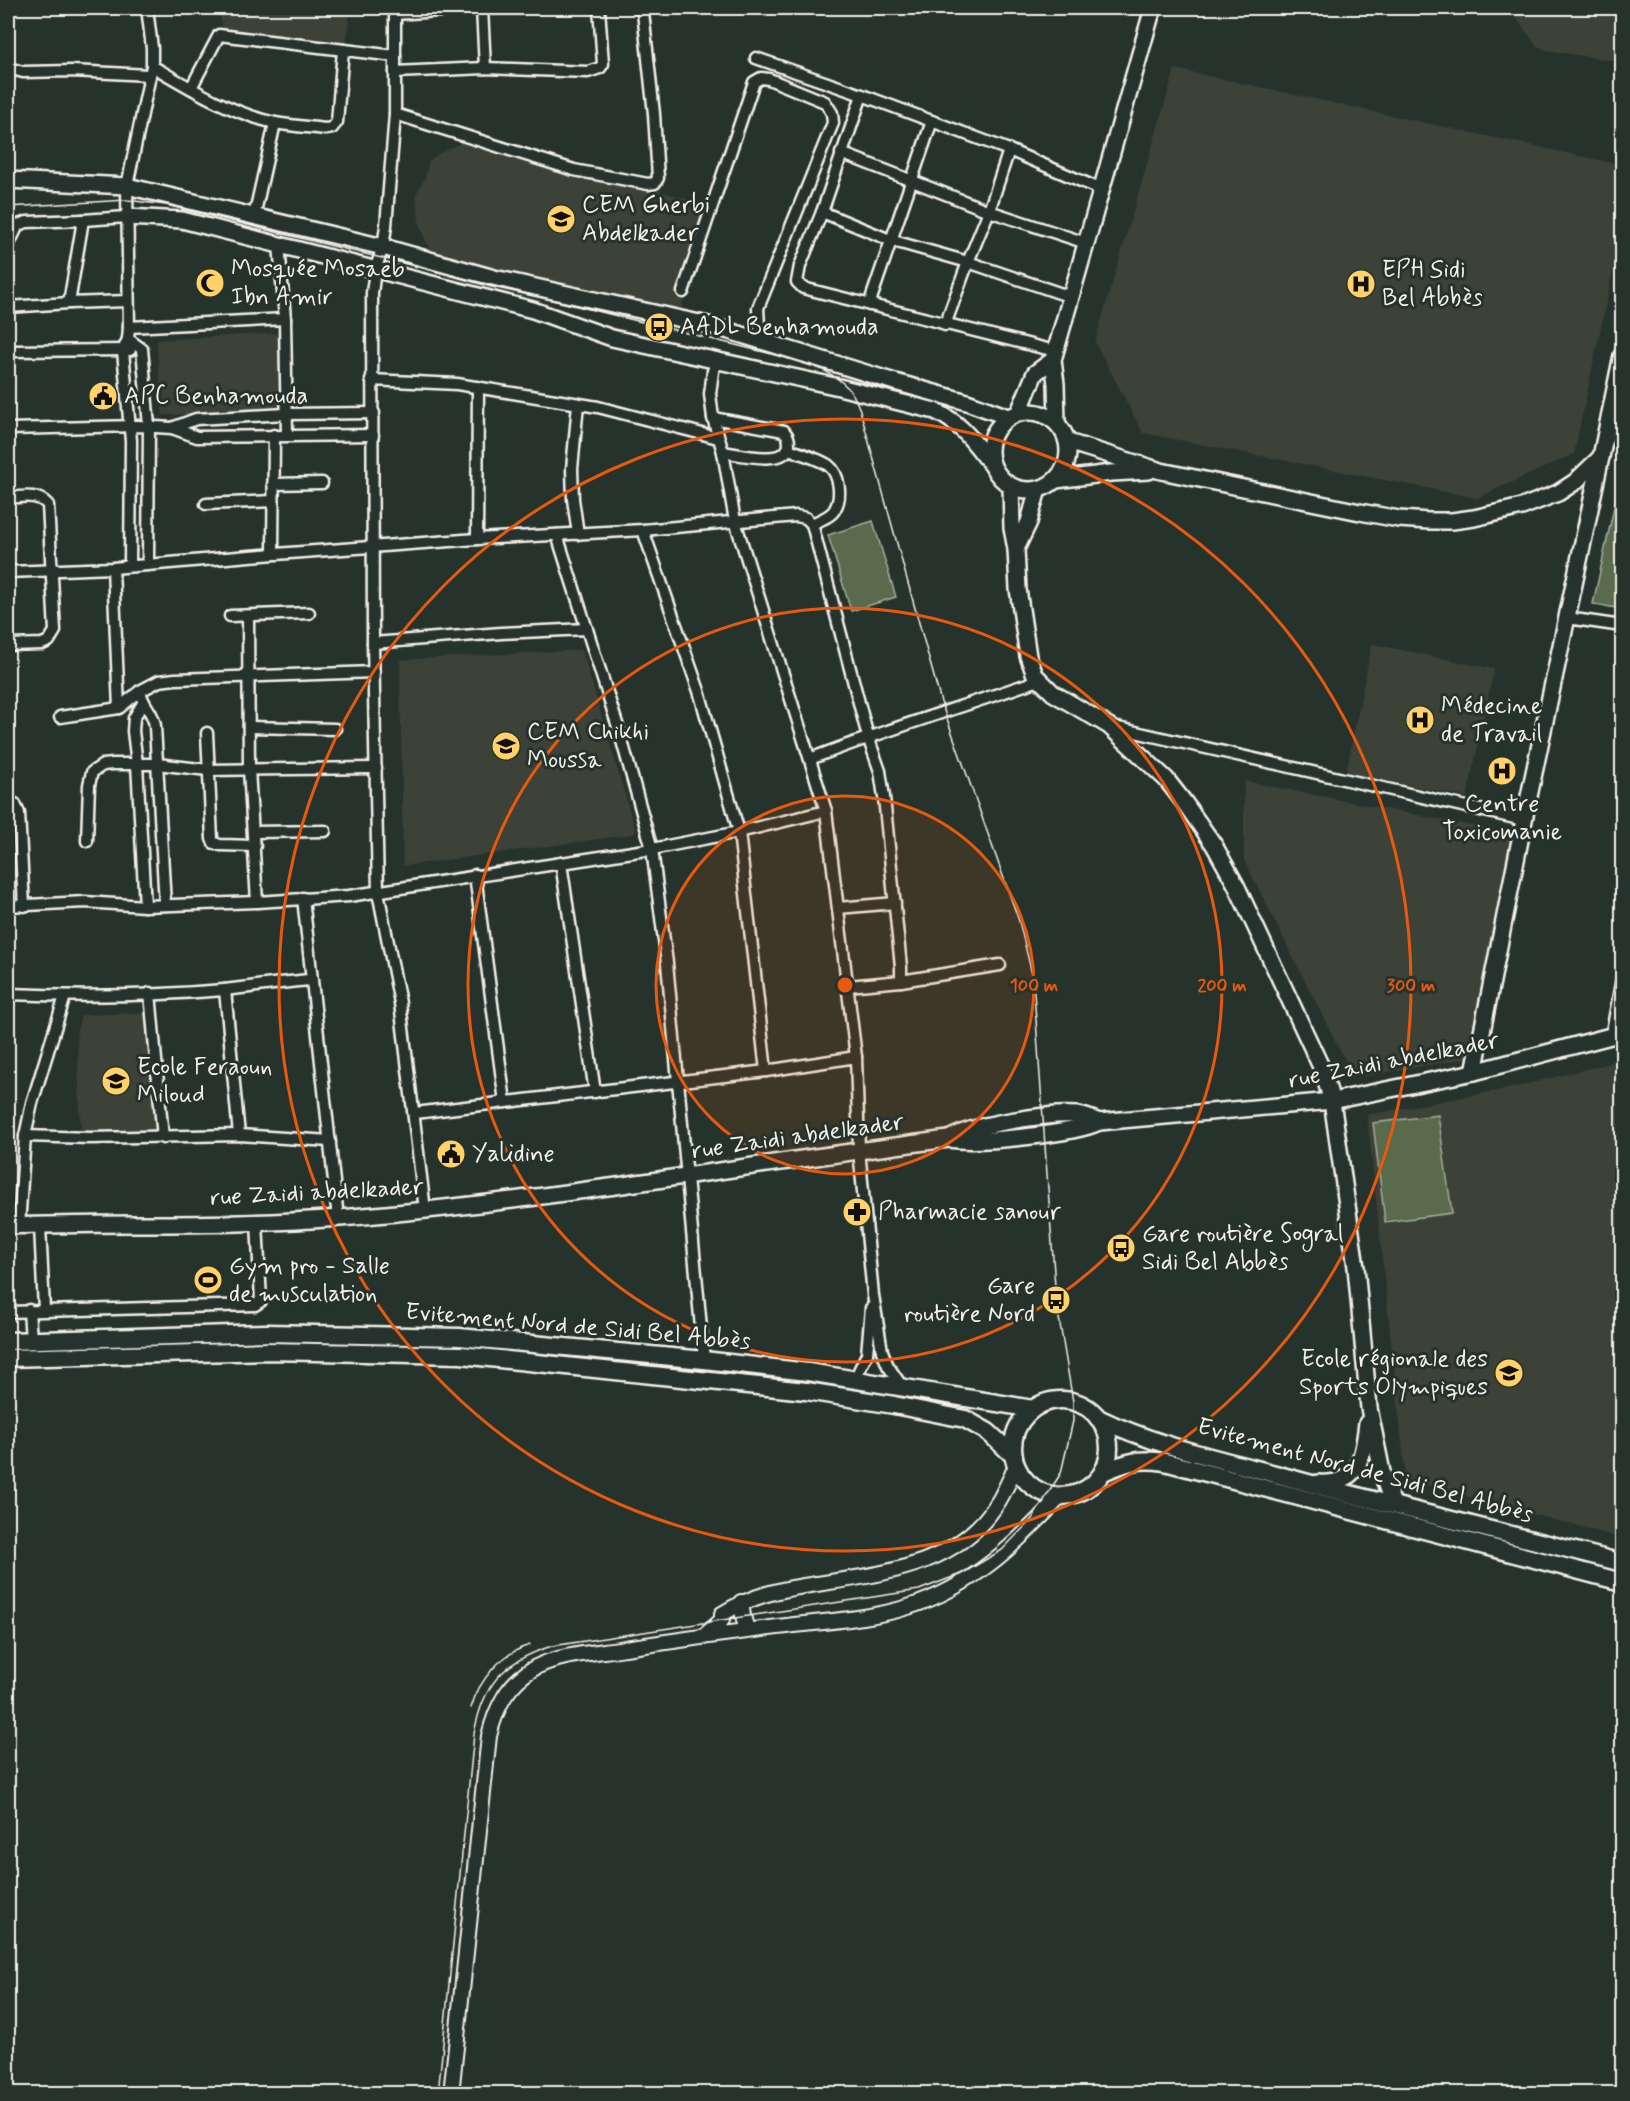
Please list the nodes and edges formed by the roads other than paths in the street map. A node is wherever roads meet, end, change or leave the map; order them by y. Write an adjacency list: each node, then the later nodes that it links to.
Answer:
1 (147, 8): 13 (street)
2 (482, 8): 3 (street); 7 (street); 12 (street)
3 (524, 8)
4 (599, 8): 12 (street)
5 (638, 8): 17 (street)
6 (1153, 8): 25 (main road)
7 (395, 11): 9 (street)
8 (343, 50): 9 (street); 15 (street); 19 (street)
9 (395, 56): 14 (street)
10 (756, 58): 16 (street)
11 (8, 68): 13 (street)
12 (485, 68): 14 (street)
13 (150, 70): 15 (street); 24 (street)
14 (395, 72): 17 (street)
15 (191, 88): 19 (street)
16 (862, 95): 18 (street); 21 (street)
17 (395, 114): 35 (street)
18 (932, 121): 20 (street); 23 (street)
19 (274, 123): 28 (street)
20 (1009, 150): 25 (street); 26 (street)
21 (841, 153): 23 (street); 27 (street)
22 (8, 180): 24 (main road)
23 (911, 182): 26 (street); 31 (street)
24 (127, 186): 28 (main road); 29 (street)
25 (1102, 190): 32 (main road)
26 (989, 211): 32 (street); 36 (street)
27 (822, 212): 31 (street); 42 (street)
28 (254, 217): 35 (main road)
29 (128, 218): 30 (street); 33 (main road); 40 (street)
30 (83, 220): 34 (street); 41 (street)
31 (890, 240): 36 (street); 42 (street)
32 (1086, 243): 39 (main road)
33 (279, 244): 37 (main road); 44 (street)
34 (8, 246)
35 (383, 247): 37 (street); 48 (main road)
36 (968, 262): 39 (street); 45 (street)
37 (375, 270): 54 (main road); 55 (street)
38 (683, 292): 48 (street)
39 (1071, 297): 53 (main road)
40 (128, 301): 41 (street); 46 (street)
41 (69, 303): 43 (street)
42 (869, 305): 45 (street)
43 (8, 307)
44 (285, 319): 46 (street); 59 (street)
45 (945, 325): 53 (street)
46 (129, 327): 47 (street)
47 (128, 339): 49 (street); 51 (street)
48 (763, 340): 60 (main road)
49 (142, 350): 51 (street); 63 (street)
50 (8, 351): 51 (street)
51 (123, 351): 64 (street)
52 (1623, 355): 74 (main road)
53 (1054, 356): 60 (main road); 62 (main road)
54 (717, 359): 61 (street); 75 (main road)
55 (371, 380): 56 (street); 58 (street)
56 (478, 387): 57 (street); 90 (street)
57 (578, 404): 70 (street); 88 (street)
58 (374, 412): 59 (street); 69 (street)
59 (286, 414): 65 (street); 68 (street)
60 (1013, 415): 62 (main road); 75 (main road)
61 (713, 418): 70 (street); 72 (street)
62 (1057, 422): 71 (main road)
63 (149, 426): 64 (street); 65 (street); 94 (street)
64 (130, 427): 66 (street); 95 (street)
65 (172, 428): 67 (street)
66 (8, 429)
67 (274, 435): 68 (street); 79 (street)
68 (287, 435): 69 (street)
69 (373, 435): 91 (street)
70 (718, 438): 73 (street)
71 (1068, 442): 76 (main road); 77 (main road)
72 (789, 449): 73 (street); 86 (street)
73 (723, 452): 85 (street)
74 (1601, 457): 76 (main road); 102 (main road)
75 (992, 465): 80 (main road)
76 (1161, 471): 77 (main road)
77 (1056, 480): 81 (main road)
78 (322, 483): 79 (street)
79 (273, 484): 83 (street)
80 (1011, 486): 81 (main road); 92 (main road)
81 (1038, 489): 92 (main road)
82 (8, 498): 97 (street)
83 (273, 501): 84 (street); 93 (street)
84 (206, 504)
85 (735, 521): 86 (street); 87 (street); 119 (street)
86 (812, 524): 118 (street)
87 (643, 530): 88 (street); 130 (street)
88 (578, 534): 89 (street)
89 (557, 535): 90 (street); 104 (street)
90 (477, 539): 91 (street)
91 (373, 547): 93 (street); 105 (street)
92 (1016, 549): 109 (main road)
93 (273, 554): 94 (street)
94 (148, 565): 95 (street)
95 (130, 566): 96 (street)
96 (112, 568): 97 (street); 112 (street)
97 (52, 570): 98 (street); 106 (street)
98 (8, 572)
99 (309, 613): 101 (street)
100 (230, 616): 101 (street)
101 (248, 616): 108 (street)
102 (1567, 618): 103 (street); 127 (main road)
103 (1623, 626)
104 (587, 629): 105 (street); 133 (street)
105 (374, 643): 107 (street)
106 (8, 645)
107 (374, 672): 108 (street); 122 (street)
108 (249, 676): 110 (street); 115 (street)
109 (1039, 680): 114 (main road); 118 (street)
110 (140, 691): 111 (street); 112 (street)
111 (143, 703): 120 (street); 121 (street)
112 (118, 708): 113 (street)
113 (60, 717)
114 (1109, 726): 127 (street); 160 (main road)
115 (249, 727): 116 (street); 123 (street)
116 (335, 729)
117 (207, 733): 124 (street)
118 (868, 737): 119 (street); 139 (street)
119 (810, 759): 126 (street)
120 (137, 764): 121 (street); 131 (street); 143 (street)
121 (157, 764): 124 (street); 140 (street)
122 (376, 768): 123 (street); 136 (street)
123 (249, 769): 124 (street); 129 (street)
124 (208, 770): 132 (street)
125 (8, 802): 142 (street)
126 (826, 812): 130 (street); 144 (street)
127 (1524, 820): 157 (main road)
128 (325, 831): 129 (street)
129 (254, 832): 132 (street)
130 (739, 832): 133 (street); 156 (street)
131 (87, 841)
132 (255, 846): 138 (street)
133 (652, 849): 134 (street); 158 (street)
134 (561, 863): 135 (street); 159 (street)
135 (475, 875): 136 (street); 161 (street)
136 (378, 892): 137 (street); 162 (street)
137 (303, 898): 138 (street); 147 (street)
138 (257, 902): 140 (street)
139 (895, 903): 144 (street); 148 (street)
140 (165, 905): 143 (street)
141 (8, 906): 142 (street)
142 (24, 906): 143 (street)
143 (145, 906)
144 (838, 908): 149 (street)
145 (1000, 965): 148 (street)
146 (1623, 978): 154 (street)
147 (311, 980): 150 (street); 166 (street)
148 (901, 981): 149 (street)
149 (848, 986): 155 (street)
150 (225, 990): 151 (street); 163 (street)
151 (150, 993): 153 (street); 165 (street)
152 (8, 994): 153 (street)
153 (65, 996): 164 (street)
154 (1617, 1035): 157 (main road, rue Zaidi abdelkader)
155 (856, 1057): 156 (street); 167 (street)
156 (766, 1071): 158 (street)
157 (1474, 1072): 160 (main road, rue Zaidi abdelkader)
158 (677, 1082): 159 (street); 168 (street)
159 (595, 1092): 161 (street)
160 (1332, 1101): 167 (main road, rue Zaidi abdelkader); 184 (main road)
161 (505, 1102): 162 (street)
162 (415, 1113): 169 (street)
163 (240, 1135): 165 (street); 166 (street)
164 (26, 1136): 165 (street); 172 (street)
165 (163, 1138)
166 (330, 1141): 170 (street)
167 (859, 1150): 168 (main road, rue Zaidi abdelkader); 174 (street)
168 (686, 1175): 169 (main road, rue Zaidi abdelkader); 181 (street)
169 (426, 1210): 170 (main road, rue Zaidi abdelkader)
170 (338, 1218): 171 (main road, rue Zaidi abdelkader)
171 (257, 1222): 173 (main road, rue Zaidi abdelkader); 175 (street)
172 (13, 1226): 173 (main road, rue Zaidi abdelkader)
173 (40, 1226): 175 (street)
174 (873, 1295): 182 (street); 183 (street)
175 (45, 1309): 176 (street)
176 (29, 1310): 177 (street); 178 (street)
177 (8, 1312)
178 (31, 1340): 179 (highway, Evitement Nord de Sidi Bel Abbès); 181 (highway, Evitement Nord de Sidi Bel Abbès)
179 (8, 1341)
180 (8, 1358): 187 (highway, Evitement Nord de Sidi Bel Abbès)
181 (704, 1360): 182 (highway, Evitement Nord de Sidi Bel Abbès)
182 (855, 1379): 183 (highway, Evitement Nord de Sidi Bel Abbès)
183 (903, 1388): 185 (highway, Evitement Nord de Sidi Bel Abbès)
184 (1369, 1408): 189 (main road); 191 (main road)
185 (1033, 1409): 186 (highway); 187 (highway)
186 (1098, 1418): 188 (highway); 189 (highway, Evitement Nord de Sidi Bel Abbès)
187 (1015, 1461): 190 (highway); 194 (street)
188 (1103, 1472): 190 (highway); 193 (highway, Evitement Nord de Sidi Bel Abbès)
189 (1305, 1482): 191 (highway, Evitement Nord de Sidi Bel Abbès)
190 (1061, 1496): 195 (street)
191 (1393, 1504): 192 (highway, Evitement Nord de Sidi Bel Abbès)
192 (1623, 1563)
193 (1623, 1582)
194 (741, 1602): 195 (street); 196 (street)
195 (747, 1630): 196 (street)
196 (704, 1636): 197 (street)
197 (451, 2094)

